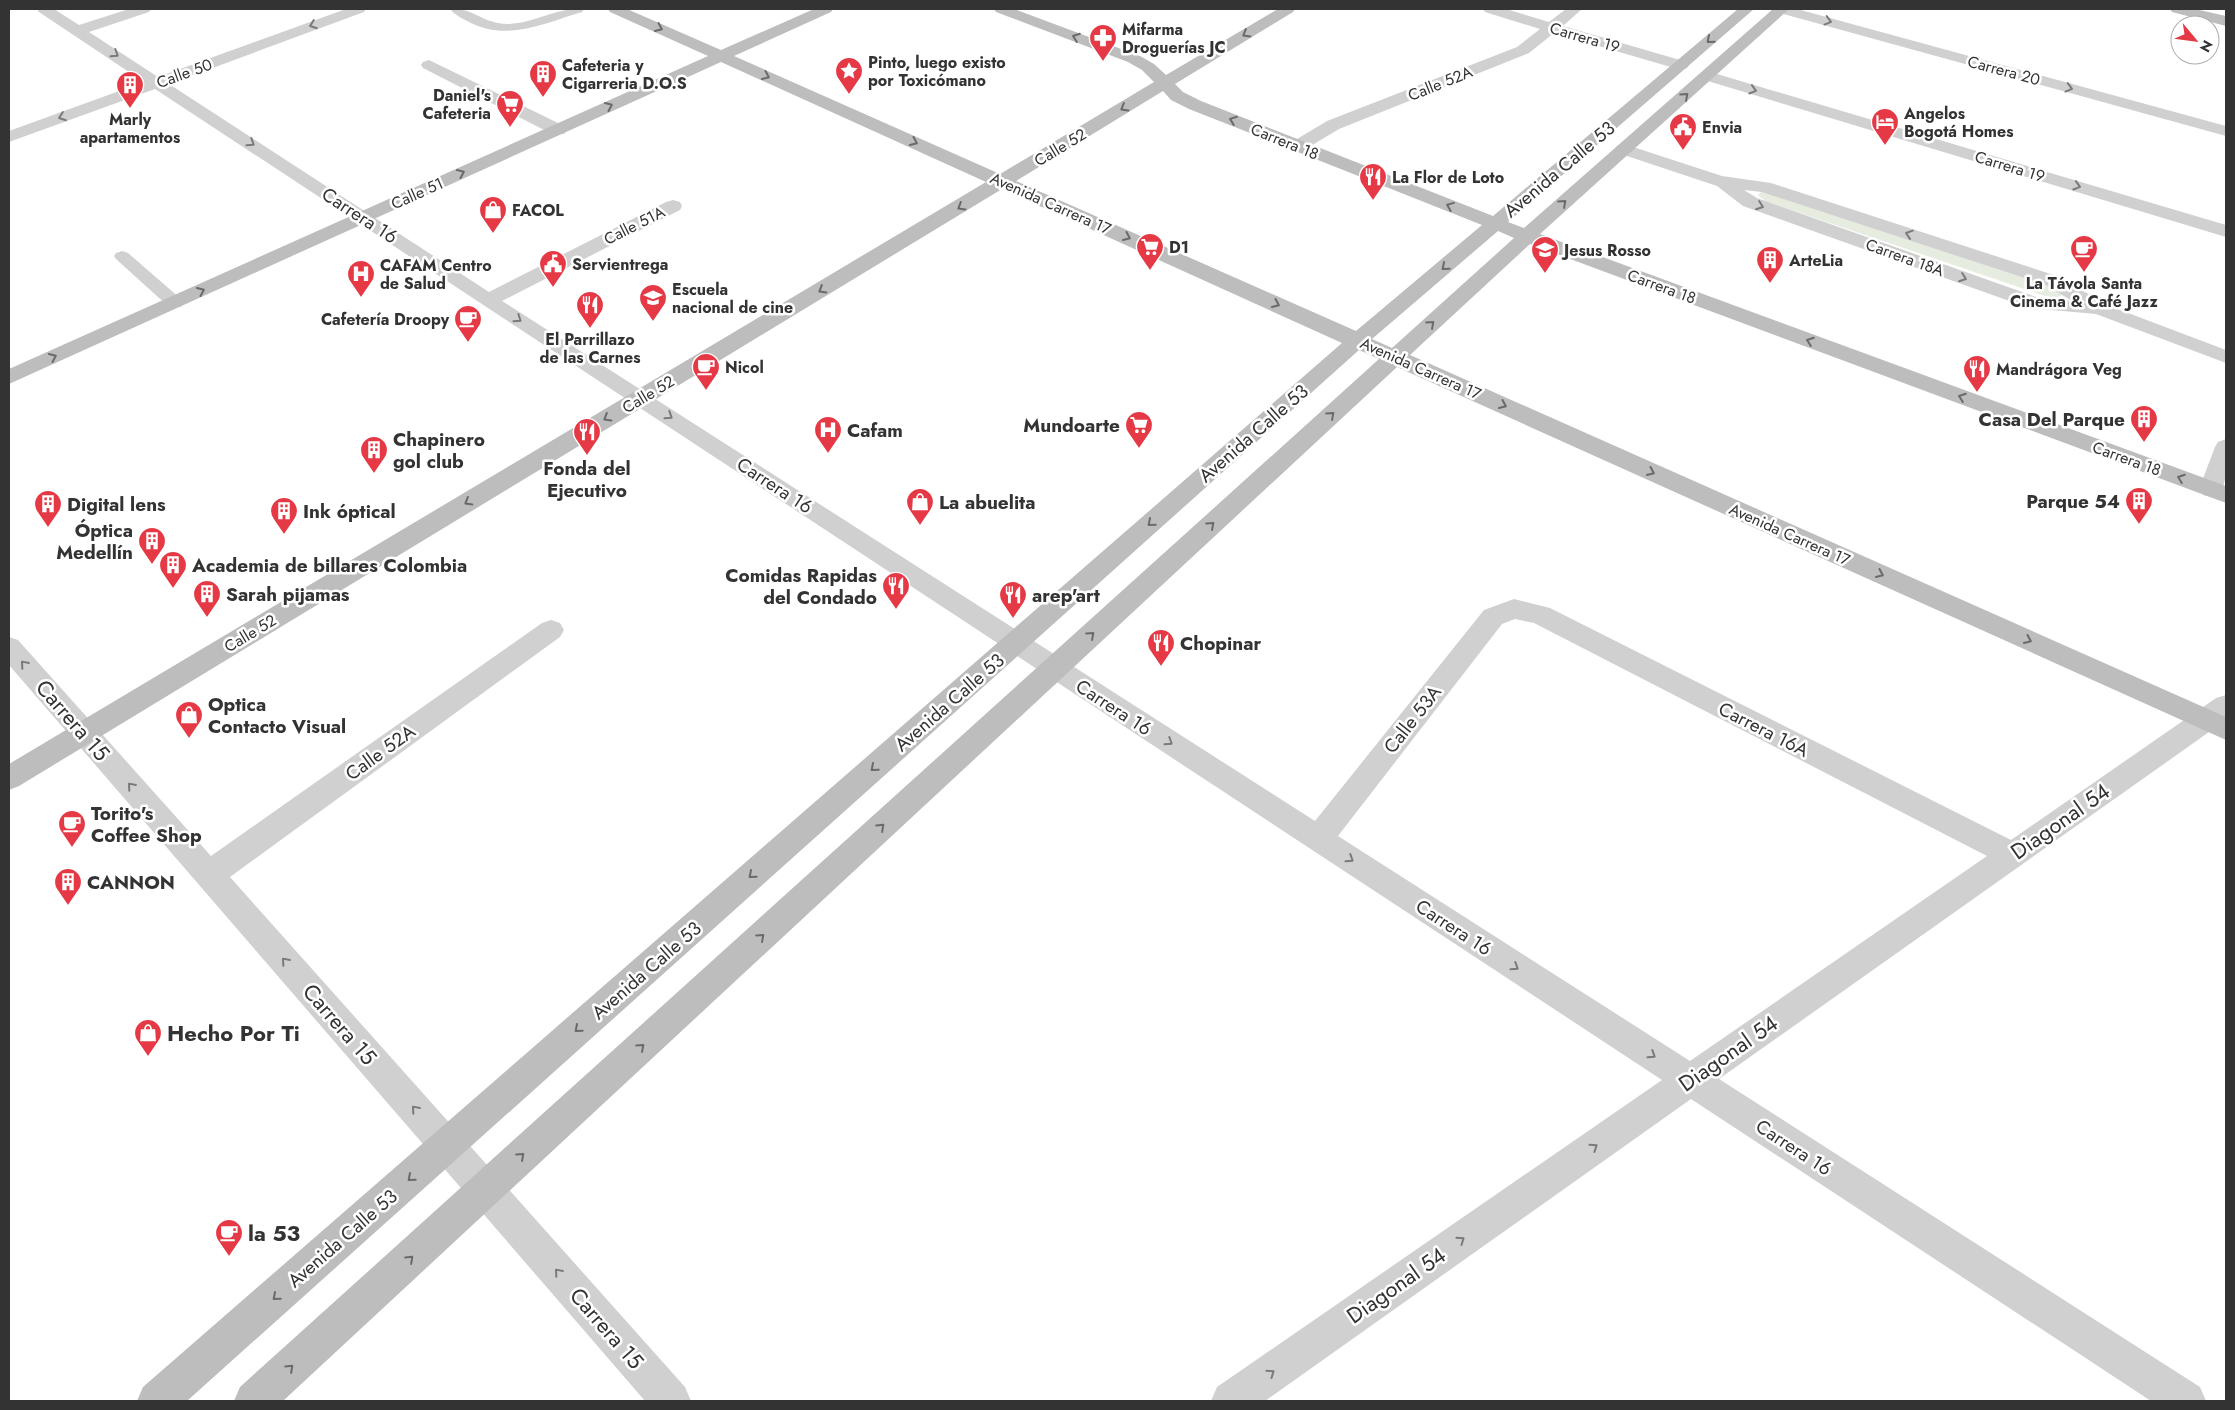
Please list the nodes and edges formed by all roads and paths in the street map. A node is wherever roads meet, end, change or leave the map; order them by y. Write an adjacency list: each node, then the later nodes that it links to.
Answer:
1 (44, 9): 17 (street, Carrera 16)
2 (144, 9): 17 (street)
3 (359, 9): 22 (street, Calle 50, one-way to 22)
4 (456, 9): 5 (lane)
5 (578, 9)
6 (614, 9): 18 (main road, Avenida Carrera 17, one-way to 18)
7 (826, 9): 18 (main road, Calle 51)
8 (1001, 9): 23 (main road, Carrera 18, one-way to 8)
9 (1288, 9): 23 (main road, Calle 52, one-way to 23)
10 (1490, 9): 16 (street, Carrera 19)
11 (1575, 9): 16 (street, Calle 52A)
12 (1747, 9): 20 (main road, Avenida Calle 53, one-way to 20)
13 (1782, 9): 21 (main road, Avenida Calle 53); 24 (street, Carrera 20, one-way to 24)
14 (2177, 9): 15 (main road)
15 (2226, 21)
16 (1551, 27): 20 (street, Carrera 19); 27 (street, Calle 52A)
17 (79, 30): 22 (street, Carrera 16, one-way to 22)
18 (721, 56): 25 (main road, Calle 51, one-way to 18); 30 (main road, Avenida Carrera 17, one-way to 30)
19 (429, 65): 25 (street)
20 (1681, 65): 33 (main road, Avenida Calle 53)
21 (1707, 76): 28 (main road, Avenida Calle 53, one-way to 21); 34 (street, Carrera 19, one-way to 34)
22 (158, 82): 26 (street, Calle 50, one-way to 26); 32 (street, Carrera 16, one-way to 32)
23 (1165, 83): 27 (main road, Carrera 18, one-way to 23); 30 (main road, Calle 52, one-way to 30)
24 (2225, 129)
25 (558, 130): 32 (main road, Calle 51, one-way to 25)
26 (9, 137)
27 (1298, 146): 33 (main road, Carrera 18, one-way to 27)
28 (1624, 149): 29 (street, Carrera 18A); 35 (main road, Avenida Calle 53, one-way to 28)
29 (1718, 181): 39 (street, Carrera 18A, one-way to 29); 39 (street, Carrera 18A, one-way to 39)
30 (1003, 182): 40 (main road, Avenida Carrera 17, one-way to 40); 44 (main road, Calle 52, one-way to 44)
31 (673, 206): 37 (street, Calle 51A)
32 (363, 218): 37 (street, Carrera 16); 38 (main road, Calle 51, one-way to 32)
33 (1495, 224): 35 (main road, Carrera 18); 40 (main road, Avenida Calle 53, one-way to 40)
34 (2226, 231)
35 (1527, 236): 41 (main road, Avenida Calle 53, one-way to 35); 46 (main road, Carrera 18, one-way to 35)
36 (122, 256): 38 (lane)
37 (488, 300): 44 (street, Carrera 16, one-way to 44)
38 (175, 302): 43 (main road, Calle 51, one-way to 38)
39 (2100, 309): 42 (street, Carrera 18A)
40 (1358, 340): 41 (main road, Avenida Carrera 17); 49 (main road, Avenida Calle 53, one-way to 49)
41 (1395, 357): 51 (main road, Avenida Calle 53, one-way to 41); 52 (main road, Avenida Carrera 17, one-way to 52)
42 (2226, 357)
43 (9, 378)
44 (641, 398): 49 (street, Carrera 16, one-way to 49); 53 (main road, Calle 52, one-way to 53)
45 (2226, 447): 46 (street)
46 (2218, 492)
47 (1514, 610): 55 (street, Calle 53A); 56 (street, Carrera 16A)
48 (551, 630): 57 (street, Calle 52A)
49 (1016, 643): 51 (street, Carrera 16); 59 (main road, Avenida Calle 53, one-way to 59)
50 (9, 647): 53 (street, Carrera 15, one-way to 50)
51 (1055, 668): 55 (street, Carrera 16, one-way to 55); 60 (main road, Avenida Calle 53, one-way to 51)
52 (2220, 718): 56 (street, Diagonal 54)
53 (84, 733): 54 (main road, Calle 52); 57 (street, Carrera 15, one-way to 53)
54 (9, 778)
55 (1318, 839): 58 (street, Carrera 16, one-way to 58)
56 (2013, 855): 58 (street, Diagonal 54)
57 (209, 875): 59 (street, Carrera 15, one-way to 57)
58 (1690, 1080): 61 (street, Carrera 16); 65 (street, Diagonal 54, one-way to 58)
59 (447, 1146): 60 (street, Carrera 15); 62 (main road, Avenida Calle 53, one-way to 62)
60 (485, 1189): 63 (main road, Avenida Calle 53, one-way to 60); 64 (street, Carrera 15, one-way to 60)
61 (2171, 1397)
62 (158, 1401)
63 (254, 1401)
64 (671, 1401)
65 (1231, 1401)

